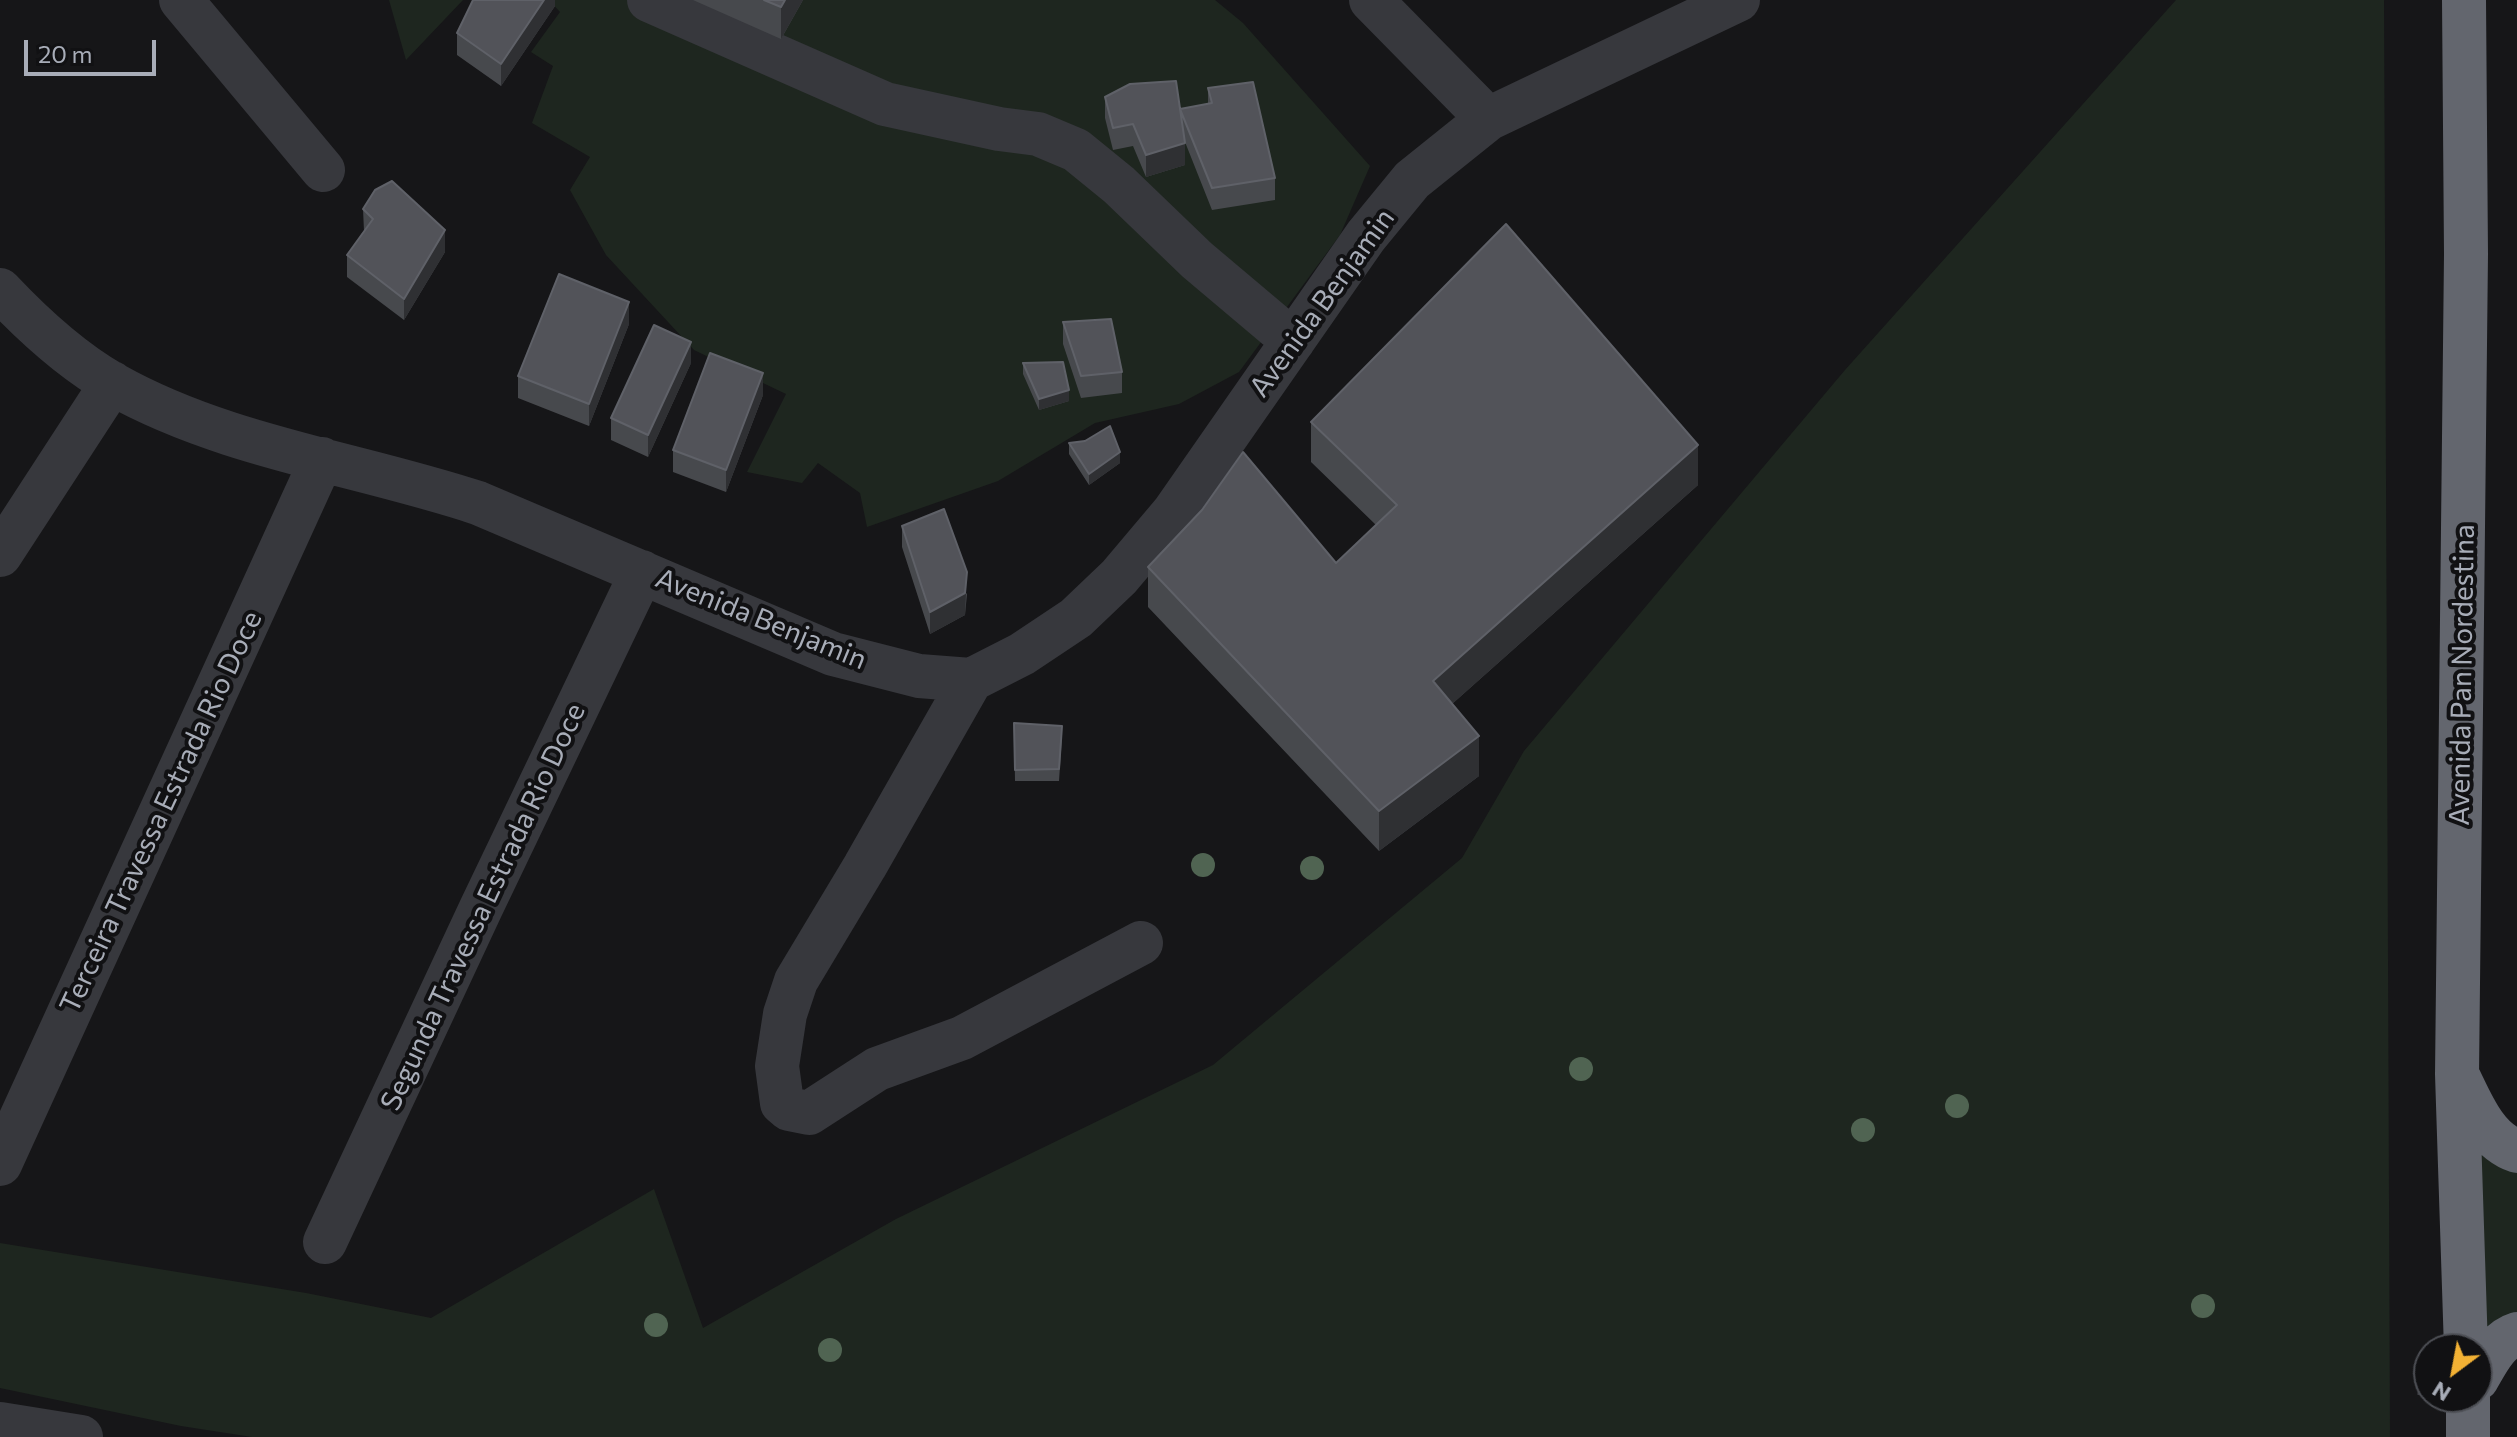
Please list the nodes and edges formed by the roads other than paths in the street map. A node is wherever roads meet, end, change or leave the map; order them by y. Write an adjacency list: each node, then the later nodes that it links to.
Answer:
1 (181, 0): 7 (street)
2 (649, 0): 9 (street)
3 (1371, 0): 6 (street)
4 (1738, 0): 6 (street, Avenida Benjamin)
5 (2464, 0): 16 (highway, Avenida Pan Nordestina)
6 (1488, 119): 9 (street, Avenida Benjamin)
7 (323, 170)
8 (0, 290): 10 (street, Avenida Benjamin)
9 (1293, 341): 14 (street, Avenida Benjamin)
10 (112, 383): 11 (street, Avenida Benjamin); 12 (street)
11 (322, 459): 13 (street, Avenida Benjamin); 18 (street, Terceira Travessa Estrada Rio Doce)
12 (0, 555)
13 (642, 572): 14 (street, Avenida Benjamin); 19 (street, Segunda Travessa Estrada Rio Doce)
14 (971, 680): 15 (street)
15 (1141, 943)
16 (2457, 1074): 17 (highway); 20 (highway, Avenida Pan Nordestina)
17 (2517, 1151)
18 (0, 1164)
19 (325, 1242)
20 (2465, 1333)
21 (2517, 1334): 22 (highway)
22 (2493, 1353)
23 (2468, 1413): 26 (highway)
24 (0, 1424): 25 (street)
25 (81, 1437)
26 (2468, 1437)

